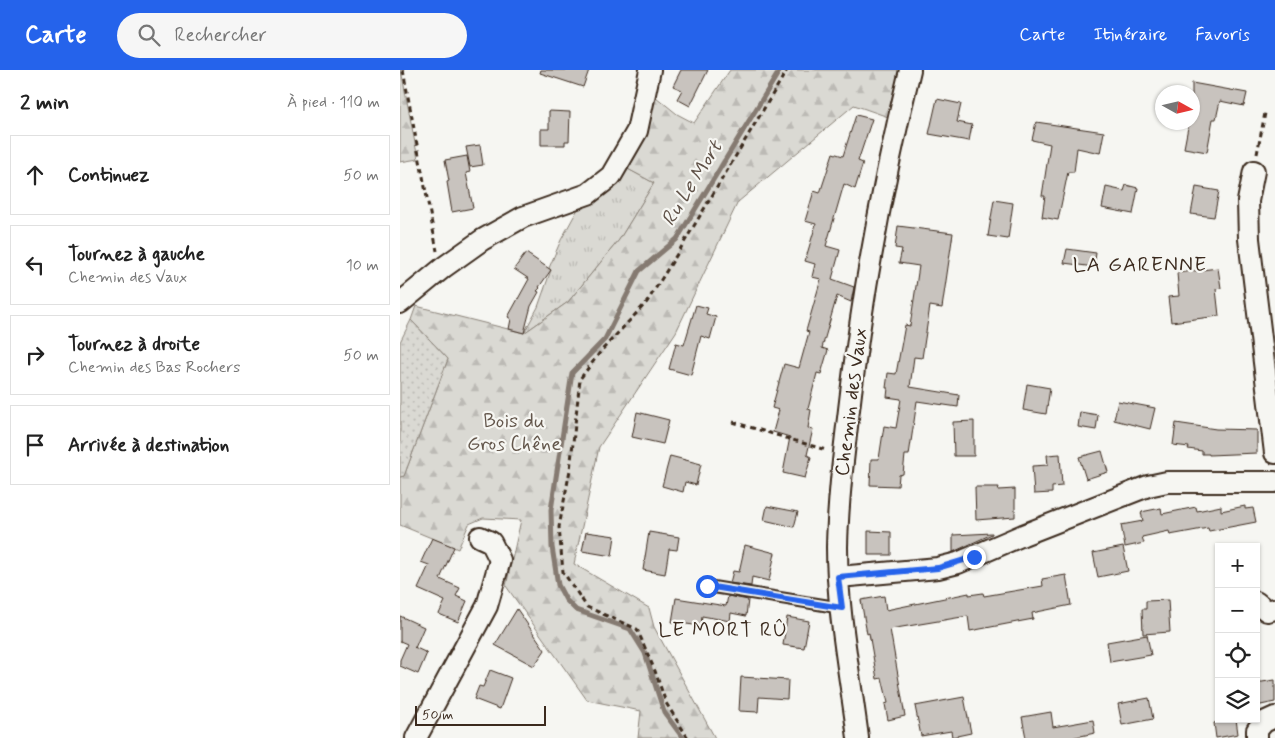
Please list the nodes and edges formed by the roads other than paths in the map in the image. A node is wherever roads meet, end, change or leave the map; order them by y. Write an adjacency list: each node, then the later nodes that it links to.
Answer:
1 (650, 70): 4 (street)
2 (910, 70): 8 (street, Chemin des Vaux)
3 (1254, 171): 5 (street)
4 (400, 303)
5 (1275, 453)
6 (1275, 482): 8 (street)
7 (480, 537): 14 (street)
8 (838, 577): 11 (street, Chemin des Vaux)
9 (707, 586): 11 (lane)
10 (1260, 605): 12 (street)
11 (842, 608): 15 (street, Chemin des Vaux)
12 (1275, 609)
13 (1275, 718): 16 (street)
14 (416, 738)
15 (858, 738)
16 (1257, 738)

